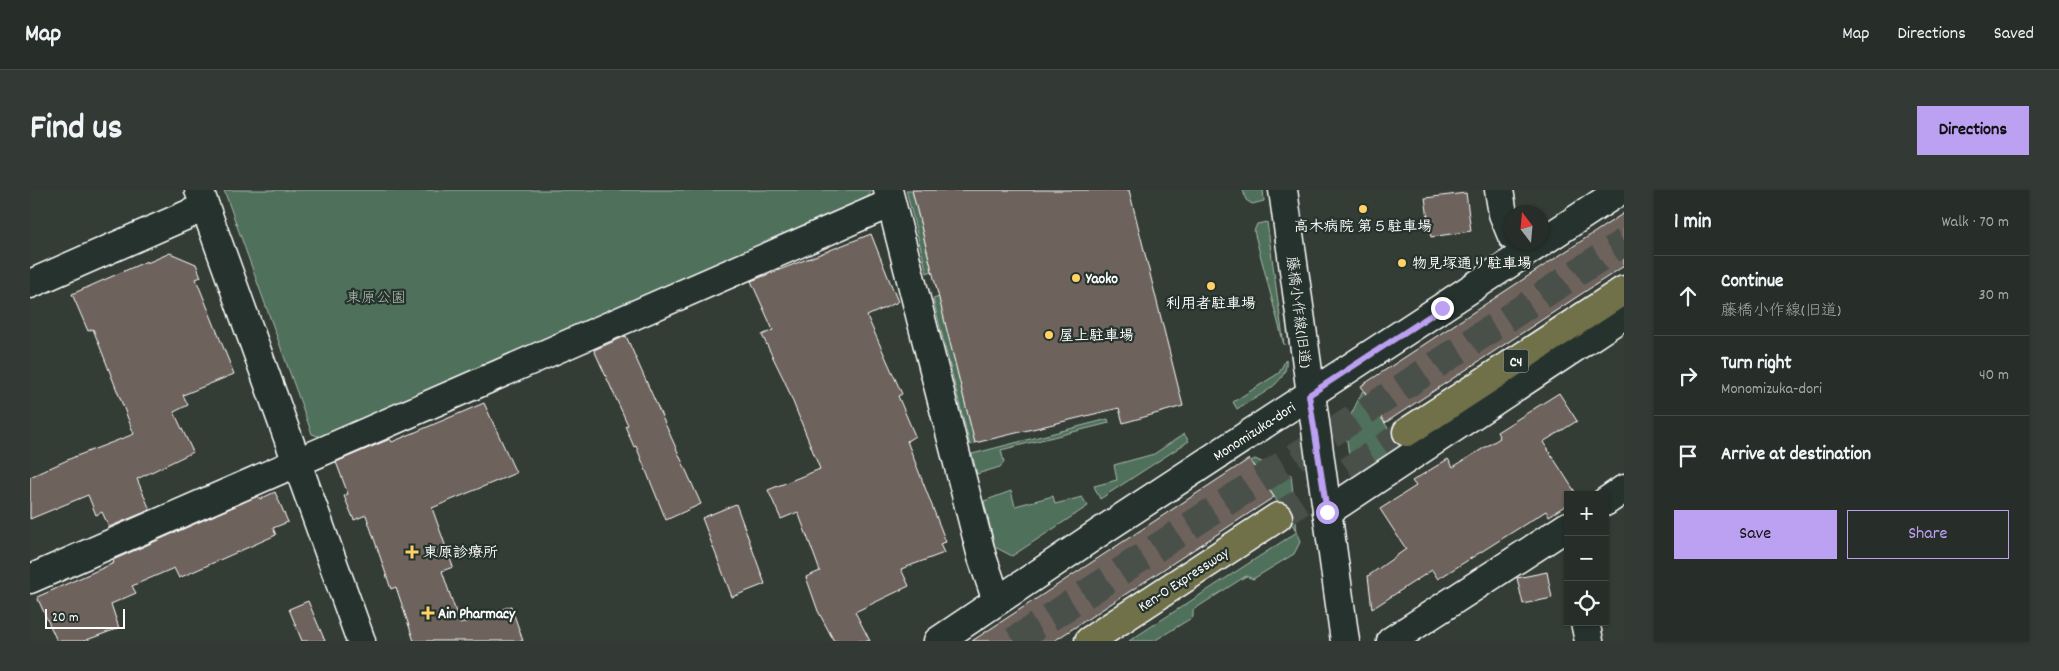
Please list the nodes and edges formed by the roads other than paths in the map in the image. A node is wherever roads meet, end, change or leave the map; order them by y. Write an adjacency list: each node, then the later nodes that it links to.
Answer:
1 (1283, 190): 12 (street, 藤橋小作線(旧道))
2 (1499, 190): 6 (street)
3 (1621, 190): 7 (street, Monomizuka-dori)
4 (889, 197): 14 (street); 21 (street)
5 (202, 199): 9 (street); 14 (street)
6 (1504, 216)
7 (1549, 227)
8 (1509, 250): 12 (street, Monomizuka-dori)
9 (30, 284)
10 (1624, 290): 13 (highway, C4)
11 (1624, 315): 17 (street)
12 (1309, 395): 17 (street, 藤橋小作線(旧道)); 21 (street, Monomizuka-dori)
13 (1407, 432)
14 (297, 461): 20 (street); 23 (street)
15 (1624, 489): 16 (street)
16 (1609, 499)
17 (1327, 512): 26 (street, 藤橋小作線(旧道))
18 (1278, 517): 25 (highway, Ken-O Expressway)
19 (1564, 532): 27 (street)
20 (30, 579)
21 (997, 601): 24 (street, Monomizuka-dori)
22 (1586, 626): 28 (street)
23 (361, 641)
24 (938, 641)
25 (1089, 641)
26 (1345, 641)
27 (1392, 641)
28 (1589, 641)

